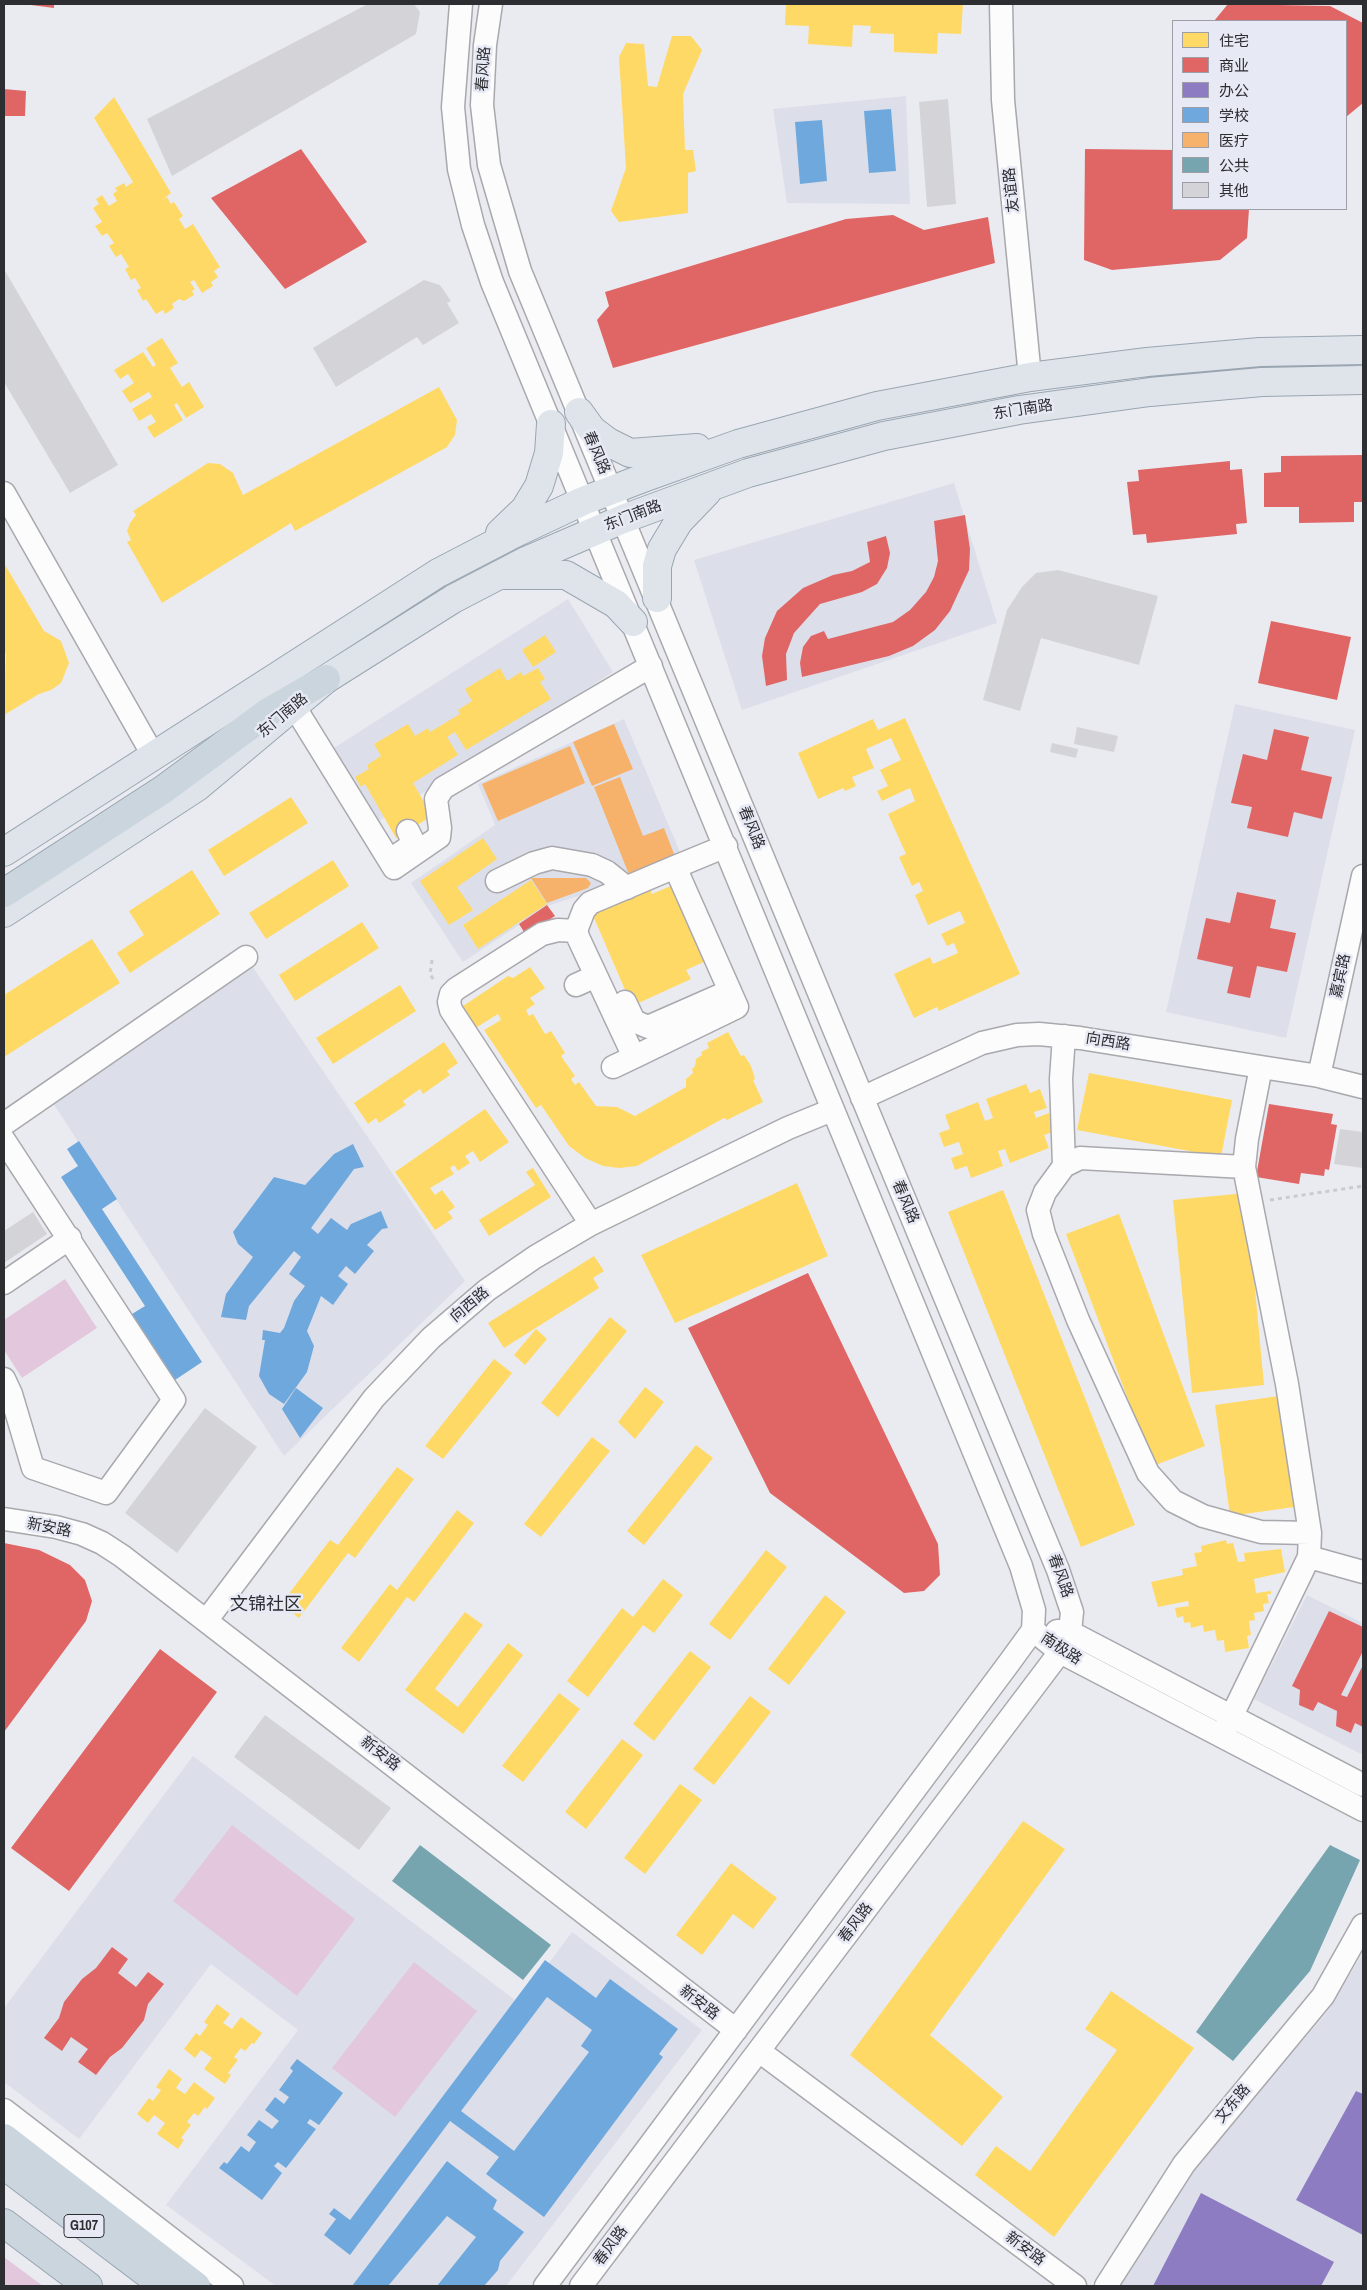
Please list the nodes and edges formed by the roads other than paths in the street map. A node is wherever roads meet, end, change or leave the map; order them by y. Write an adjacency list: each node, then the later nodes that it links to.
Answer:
1 (460, 4): 8 (street, 春风路)
2 (491, 4): 7 (street, 春风路)
3 (1001, 4): 5 (street, 友谊路)
4 (1363, 350): 5 (main road, 东门南路)
5 (1030, 377): 9 (main road, 东门南路)
6 (1363, 380): 10 (main road, 东门南路)
7 (579, 412): 9 (main road); 11 (street, 春风路)
8 (551, 424): 13 (street, 春风路); 16 (main road)
9 (738, 444): 11 (main road, 东门南路)
10 (716, 484): 14 (main road, 东门南路); 18 (main road)
11 (612, 490): 13 (main road, 东门南路); 14 (street, 春风路)
12 (4, 493): 23 (street)
13 (583, 501): 15 (street, 春风路); 16 (main road, 东门南路)
14 (623, 518): 15 (main road, 东门南路); 18 (street, 春风路)
15 (595, 530): 17 (main road, 东门南路); 19 (street, 春风路)
16 (484, 549): 23 (main road, 东门南路)
17 (498, 575): 19 (main road); 21 (main road, 东门南路)
18 (657, 598): 46 (street, 春风路)
19 (633, 622): 20 (street, 春风路)
20 (651, 666): 25 (street, 春风路); 27 (street)
21 (326, 679): 22 (main road, 东门南路); 32 (highway)
22 (294, 706): 27 (street); 34 (main road, 东门南路)
23 (153, 755): 26 (main road, 东门南路)
24 (408, 831): 27 (street)
25 (726, 846): 28 (street); 48 (street, 春风路)
26 (4, 852)
27 (390, 860)
28 (675, 867): 31 (street); 38 (street)
29 (1363, 876): 44 (street, 嘉宾路)
30 (497, 881): 31 (street)
31 (627, 888): 33 (street)
32 (4, 893)
33 (590, 904): 35 (street); 37 (street)
34 (4, 912)
35 (576, 932): 37 (street); 53 (street)
36 (246, 957): 49 (street)
37 (592, 972): 41 (street)
38 (730, 991): 39 (street); 41 (street)
39 (624, 1002)
40 (1072, 1037): 43 (street, 向西路); 46 (street, 向西路); 47 (street); 51 (street)
41 (634, 1057): 42 (street)
42 (612, 1067)
43 (1261, 1067): 44 (street, 向西路); 52 (street)
44 (1319, 1076): 45 (street, 向西路)
45 (1363, 1087)
46 (862, 1098): 64 (street, 春风路)
47 (1074, 1098)
48 (832, 1110): 53 (street, 向西路); 63 (street, 春风路)
49 (4, 1124)
50 (4, 1140): 54 (street)
51 (1064, 1166): 52 (street); 59 (street)
52 (1244, 1167): 59 (street)
53 (591, 1224): 62 (street, 向西路)
54 (70, 1238): 55 (street); 56 (street)
55 (4, 1283)
56 (8, 1387): 57 (street)
57 (4, 1416)
58 (4, 1520): 62 (street, 新安路)
59 (1310, 1533): 60 (street)
60 (1310, 1557): 61 (street); 66 (street)
61 (1363, 1572)
62 (206, 1621): 70 (street, 新安路)
63 (1033, 1630): 64 (street, 南极路); 65 (street, 南极路); 70 (street, 春风路)
64 (1070, 1632): 65 (street, 春风路); 66 (street, 南极路)
65 (1060, 1652): 66 (street, 南极路); 71 (street, 春风路)
66 (1227, 1727): 67 (street, 南极路); 68 (street, 南极路)
67 (1363, 1785)
68 (1363, 1810)
69 (1363, 1925): 83 (street, 文东路)
70 (736, 2030): 80 (street, 春风路)
71 (759, 2051): 81 (street, 春风路); 82 (street, 新安路)
72 (4, 2110): 79 (street)
73 (4, 2138): 78 (highway)
74 (4, 2165): 77 (highway, G107)
75 (4, 2223): 76 (highway)
76 (85, 2285)
77 (164, 2286)
78 (196, 2286)
79 (232, 2286)
80 (545, 2286)
81 (581, 2286)
82 (1075, 2286)
83 (1106, 2286)

